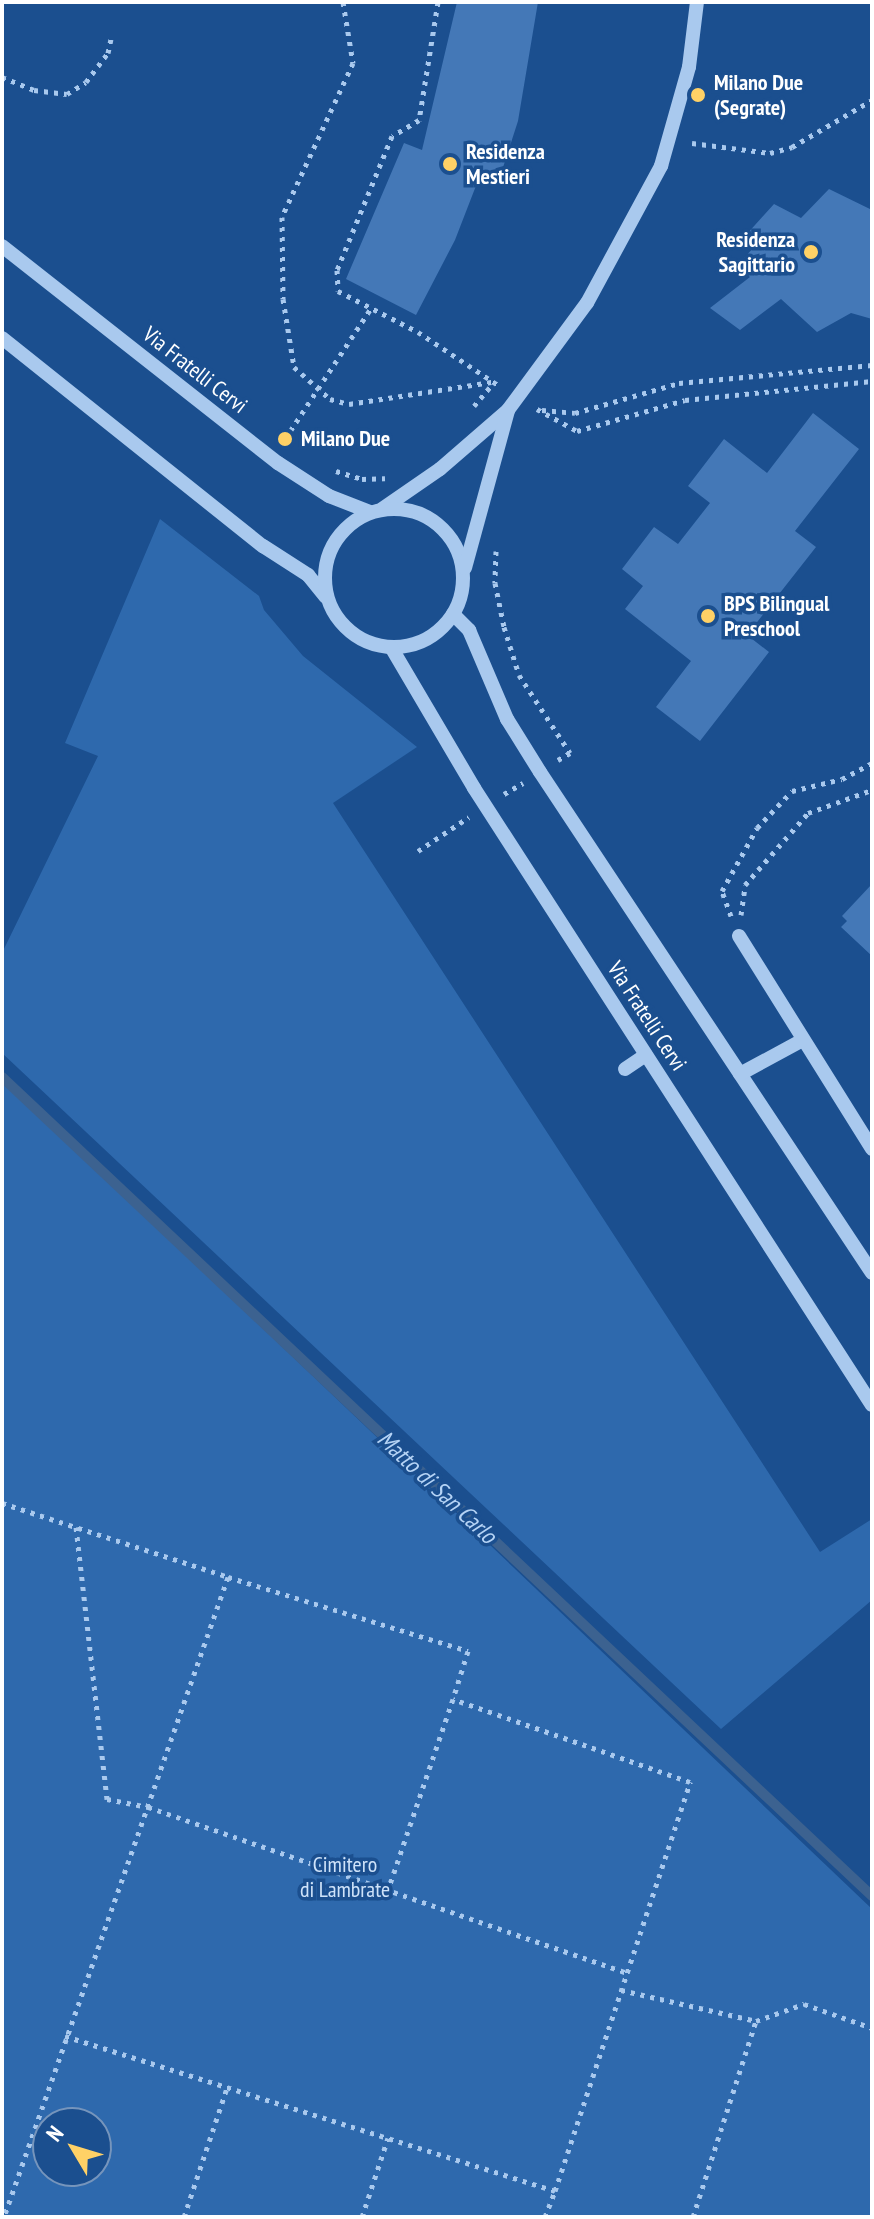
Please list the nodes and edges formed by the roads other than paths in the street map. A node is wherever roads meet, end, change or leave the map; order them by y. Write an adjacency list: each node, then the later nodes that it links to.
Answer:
1 (697, 2): 4 (street)
2 (2, 246): 5 (street, Via Fratelli Cervi)
3 (2, 338): 7 (street)
4 (508, 410): 5 (street); 6 (street)
5 (376, 510): 6 (street); 7 (street)
6 (464, 573): 8 (street)
7 (331, 603): 9 (street)
8 (453, 614): 9 (street); 14 (street, Via Fratelli Cervi)
9 (391, 647): 12 (street, Via Fratelli Cervi)
10 (739, 936): 11 (street)
11 (801, 1041): 14 (street); 15 (street)
12 (646, 1055): 13 (street); 17 (street, Via Fratelli Cervi)
13 (625, 1069)
14 (740, 1074): 16 (street, Via Fratelli Cervi)
15 (872, 1149)
16 (872, 1273)
17 (872, 1405)

